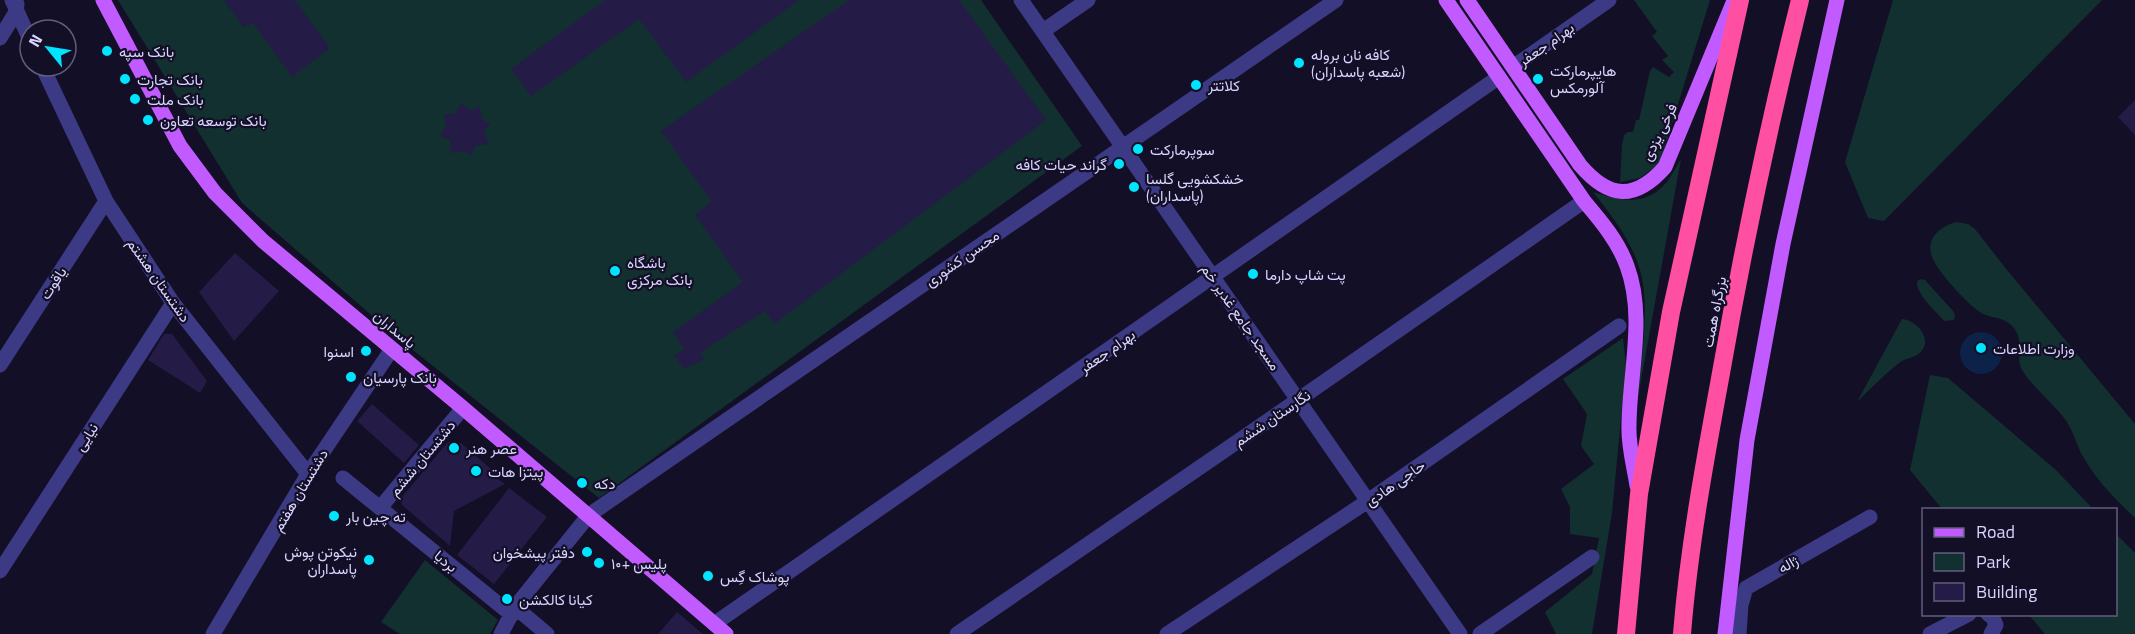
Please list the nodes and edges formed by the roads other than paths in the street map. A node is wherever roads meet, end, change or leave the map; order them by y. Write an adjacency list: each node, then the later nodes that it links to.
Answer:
1 (103, 0): 26 (main road, پاسداران)
2 (1021, 0): 14 (street, مسجد جامع غدیر خم)
3 (1088, 0): 14 (street)
4 (1336, 0): 19 (street, محسن کشوری)
5 (1446, 0): 17 (main road)
6 (1467, 0): 16 (main road, فرخی یزدی)
7 (1609, 0): 16 (street, بهرام جعفر)
8 (1735, 0): 16 (main road, فرخی یزدی)
9 (1740, 0): 32 (highway)
10 (1800, 0): 53 (highway, بزرگراه همت)
11 (1838, 0): 54 (main road)
12 (16, 4): 13 (street); 15 (street)
13 (21, 18)
14 (1043, 31): 19 (street, مسجد جامع غدیر خم)
15 (0, 38)
16 (1513, 67)
17 (1498, 77): 21 (main road); 22 (street, بهرام جعفر)
18 (48, 78): 20 (street, دشتستان هشتم)
19 (1123, 147): 22 (street, مسجد جامع غدیر خم); 35 (street, محسن کشوری)
20 (106, 201): 23 (street, دشتستان هشتم); 25 (street, یاقوت)
21 (1584, 201): 28 (street, نگارستان ششم); 32 (main road)
22 (1213, 277): 28 (street, مسجد جامع غدیر خم); 43 (street, بهرام جعفر)
23 (173, 303): 30 (street, دشتستان هشتم); 38 (street, نیایی)
24 (1619, 327): 33 (street, حاجی هادی)
25 (5, 346): 27 (street, یاقوت)
26 (392, 349): 29 (main road, پاسداران); 30 (street, دشتستان هفتم)
27 (0, 365)
28 (1298, 400): 33 (street, مسجد جامع غدیر خم); 47 (street, نگارستان ششم)
29 (463, 408): 34 (street, دشتستان ششم); 35 (main road, پاسداران)
30 (309, 474): 44 (street, دشتستان هفتم)
31 (343, 478): 34 (street, بردیا)
32 (1639, 494): 39 (highway)
33 (1368, 501): 48 (street, حاجی هادی); 49 (street, مسجد جامع غدیر خم)
34 (380, 508): 40 (street, بردیا)
35 (589, 515): 40 (street, محسن کشوری); 43 (main road, پاسداران)
36 (1870, 517): 55 (street, ژاله)
37 (1592, 557): 50 (street)
38 (0, 571)
39 (1627, 607): 51 (main road); 52 (highway)
40 (513, 611): 45 (street, محسن کشوری); 46 (street, بردیا)
41 (1967, 616): 56 (street)
42 (1990, 616): 57 (street)
43 (720, 629)
44 (213, 634)
45 (501, 634)
46 (547, 634)
47 (957, 634)
48 (1167, 634)
49 (1460, 634)
50 (1480, 634)
51 (1619, 634)
52 (1626, 634)
53 (1682, 634)
54 (1725, 634)
55 (1739, 634)
56 (1930, 634)
57 (1991, 634)

